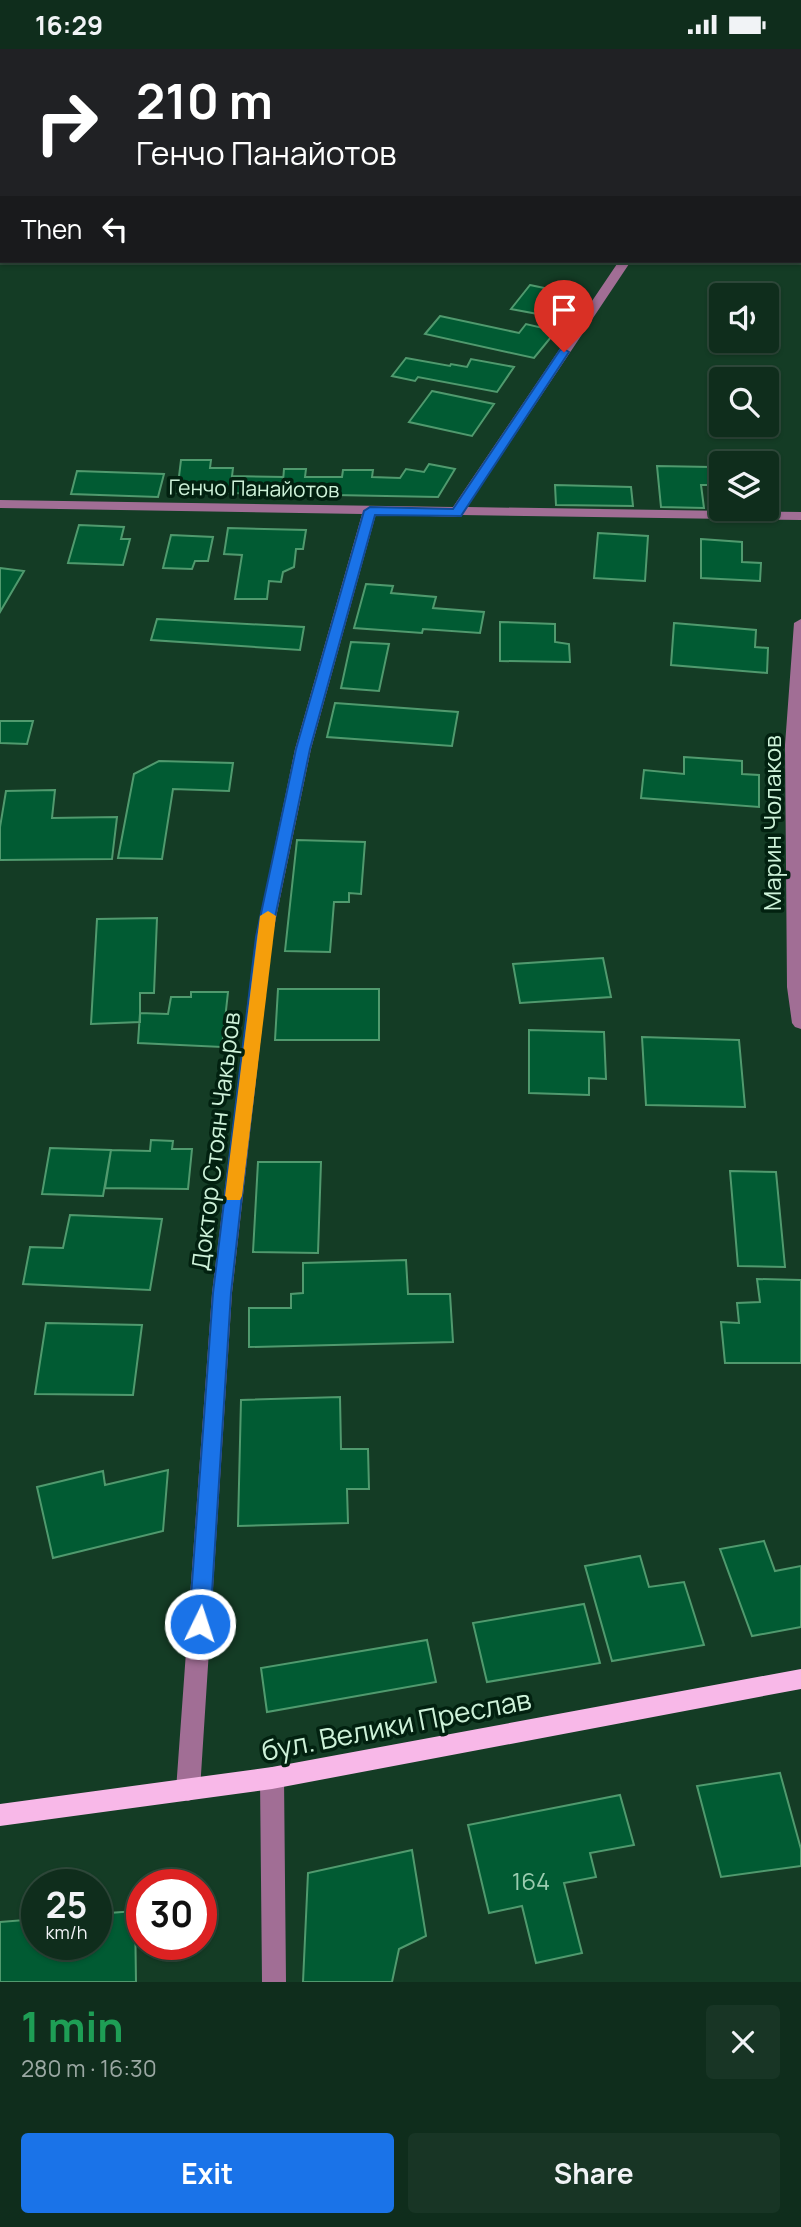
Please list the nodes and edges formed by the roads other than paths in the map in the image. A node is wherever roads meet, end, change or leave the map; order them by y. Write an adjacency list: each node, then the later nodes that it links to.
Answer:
1 (624, 263): 4 (street)
2 (0, 504): 3 (street, Генчо Панайотов)
3 (370, 511): 4 (street, Генчо Панайотов); 10 (street, Доктор Стоян Чакъров)
4 (456, 513): 5 (street, Генчо Панайотов)
5 (801, 516)
6 (801, 623): 7 (street, Марин Чолаков)
7 (801, 1023)
8 (801, 1679): 9 (main road, бул. Велики Преслав)
9 (272, 1778): 10 (main road, бул. Велики Преслав); 12 (street)
10 (188, 1790): 11 (main road, бул. Велики Преслав)
11 (0, 1815)
12 (274, 1982)

